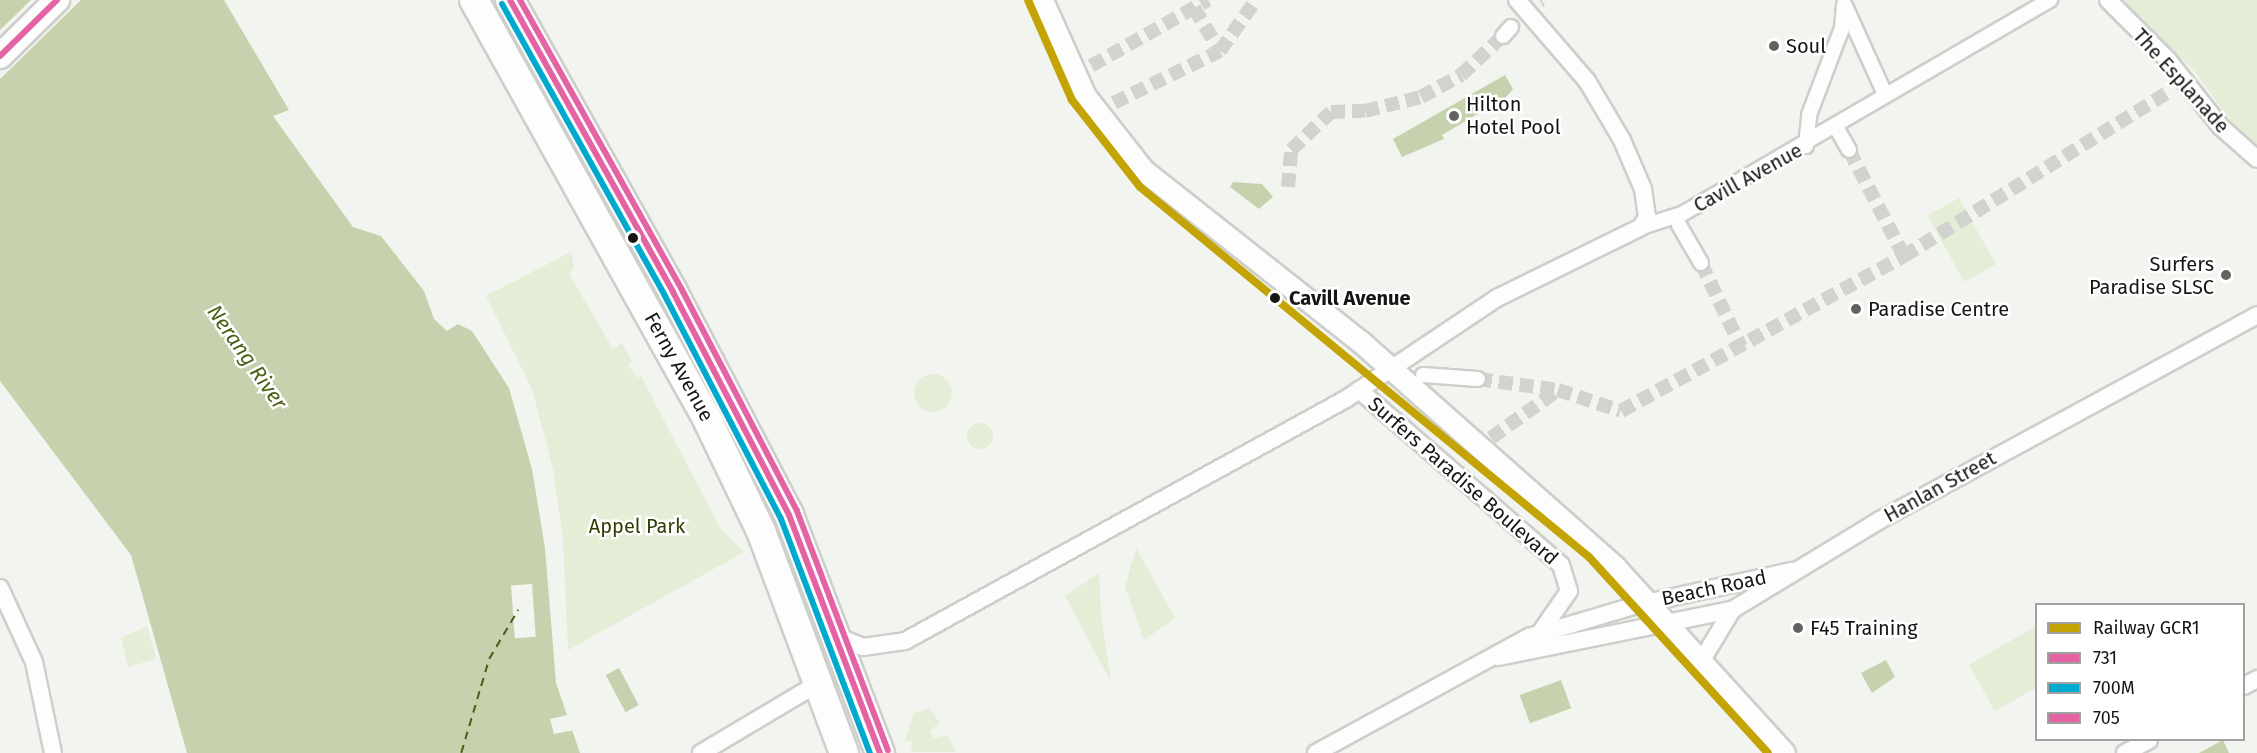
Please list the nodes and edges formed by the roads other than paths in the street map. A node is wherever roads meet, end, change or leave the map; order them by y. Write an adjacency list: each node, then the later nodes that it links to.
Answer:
1 (57, 0): 10 (main road)
2 (474, 0): 16 (highway, Ferny Avenue)
3 (491, 0): 16 (highway)
4 (510, 0): 34 (highway, Ferny Avenue)
5 (1042, 0): 23 (street, Surfers Paradise Boulevard)
6 (1517, 0): 18 (street)
7 (2050, 0): 11 (street, Cavill Avenue)
8 (2108, 0): 15 (street, The Esplanade)
9 (1843, 2): 11 (street); 13 (street)
10 (0, 56)
11 (1885, 94): 12 (street, Cavill Avenue)
12 (1837, 129): 13 (street, Cavill Avenue); 14 (street)
13 (1806, 146): 18 (street, Cavill Avenue)
14 (1849, 150)
15 (2257, 159)
16 (566, 164): 37 (highway, Ferny Avenue)
17 (1679, 225): 19 (street)
18 (1641, 227): 23 (street, Cavill Avenue)
19 (1701, 263)
20 (2257, 306): 22 (street, Hanlan Street)
21 (2257, 315): 22 (street, Hanlan Street)
22 (2231, 327): 27 (street, Hanlan Street)
23 (1392, 369): 26 (street, Cavill Avenue); 29 (street, Surfers Paradise Boulevard)
24 (1423, 375): 25 (street)
25 (1478, 379)
26 (1359, 390): 33 (street, Surfers Paradise Boulevard); 34 (street, Cavill Avenue)
27 (1796, 571): 29 (street, Beach Road); 30 (street, Hanlan Street)
28 (0, 588): 39 (street)
29 (1650, 602): 31 (street, Surfers Paradise Boulevard); 33 (street, Beach Road)
30 (1732, 609): 31 (street, Hanlan Street); 36 (street)
31 (1672, 625): 32 (street, Hanlan Street); 36 (street, Surfers Paradise Boulevard)
32 (1645, 630): 35 (street, Beach Road)
33 (1540, 633): 35 (street, Beach Road)
34 (836, 636): 42 (highway, Ferny Avenue)
35 (1498, 657): 43 (street, Beach Road)
36 (1702, 660): 44 (street, Surfers Paradise Boulevard)
37 (817, 684): 40 (street); 41 (highway, Ferny Avenue)
38 (2147, 741): 45 (street)
39 (53, 753)
40 (701, 753)
41 (844, 753)
42 (880, 753)
43 (1316, 753)
44 (1784, 753)
45 (2125, 753)

